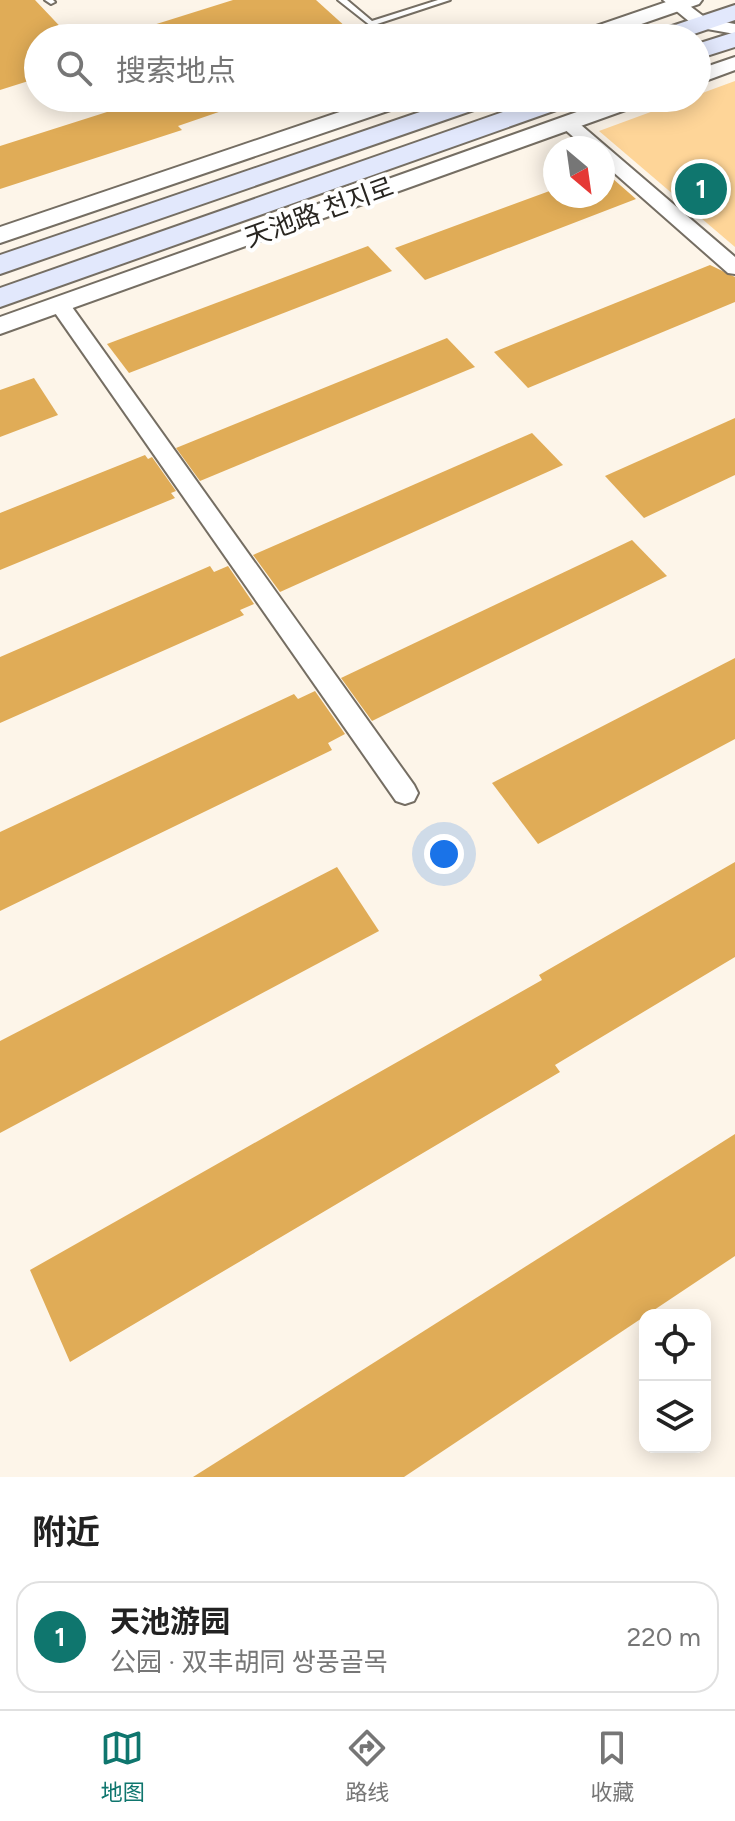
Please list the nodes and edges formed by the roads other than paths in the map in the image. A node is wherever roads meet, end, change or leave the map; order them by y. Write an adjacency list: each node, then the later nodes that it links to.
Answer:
1 (342, 0): 2 (lane)
2 (446, 0)
3 (681, 2): 5 (street); 6 (street)
4 (735, 12): 5 (main road)
5 (702, 23): 7 (main road); 8 (street)
6 (619, 24)
7 (699, 24)
8 (708, 24)
9 (711, 25): 10 (street)
10 (735, 29)
11 (735, 39): 12 (main road)
12 (711, 47)
13 (735, 63): 14 (street)
14 (711, 72)
15 (362, 112): 22 (street)
16 (444, 112): 23 (main road, 天池路 천지로)
17 (562, 112): 25 (main road, 天池路 천지로)
18 (563, 112): 26 (street, 天池路 천지로)
19 (570, 112): 20 (street)
20 (588, 136)
21 (615, 163): 24 (street)
22 (0, 235)
23 (0, 265)
24 (735, 268)
25 (0, 298)
26 (60, 305): 27 (street, 天池路 천지로); 28 (street)
27 (0, 326)
28 (405, 793)

